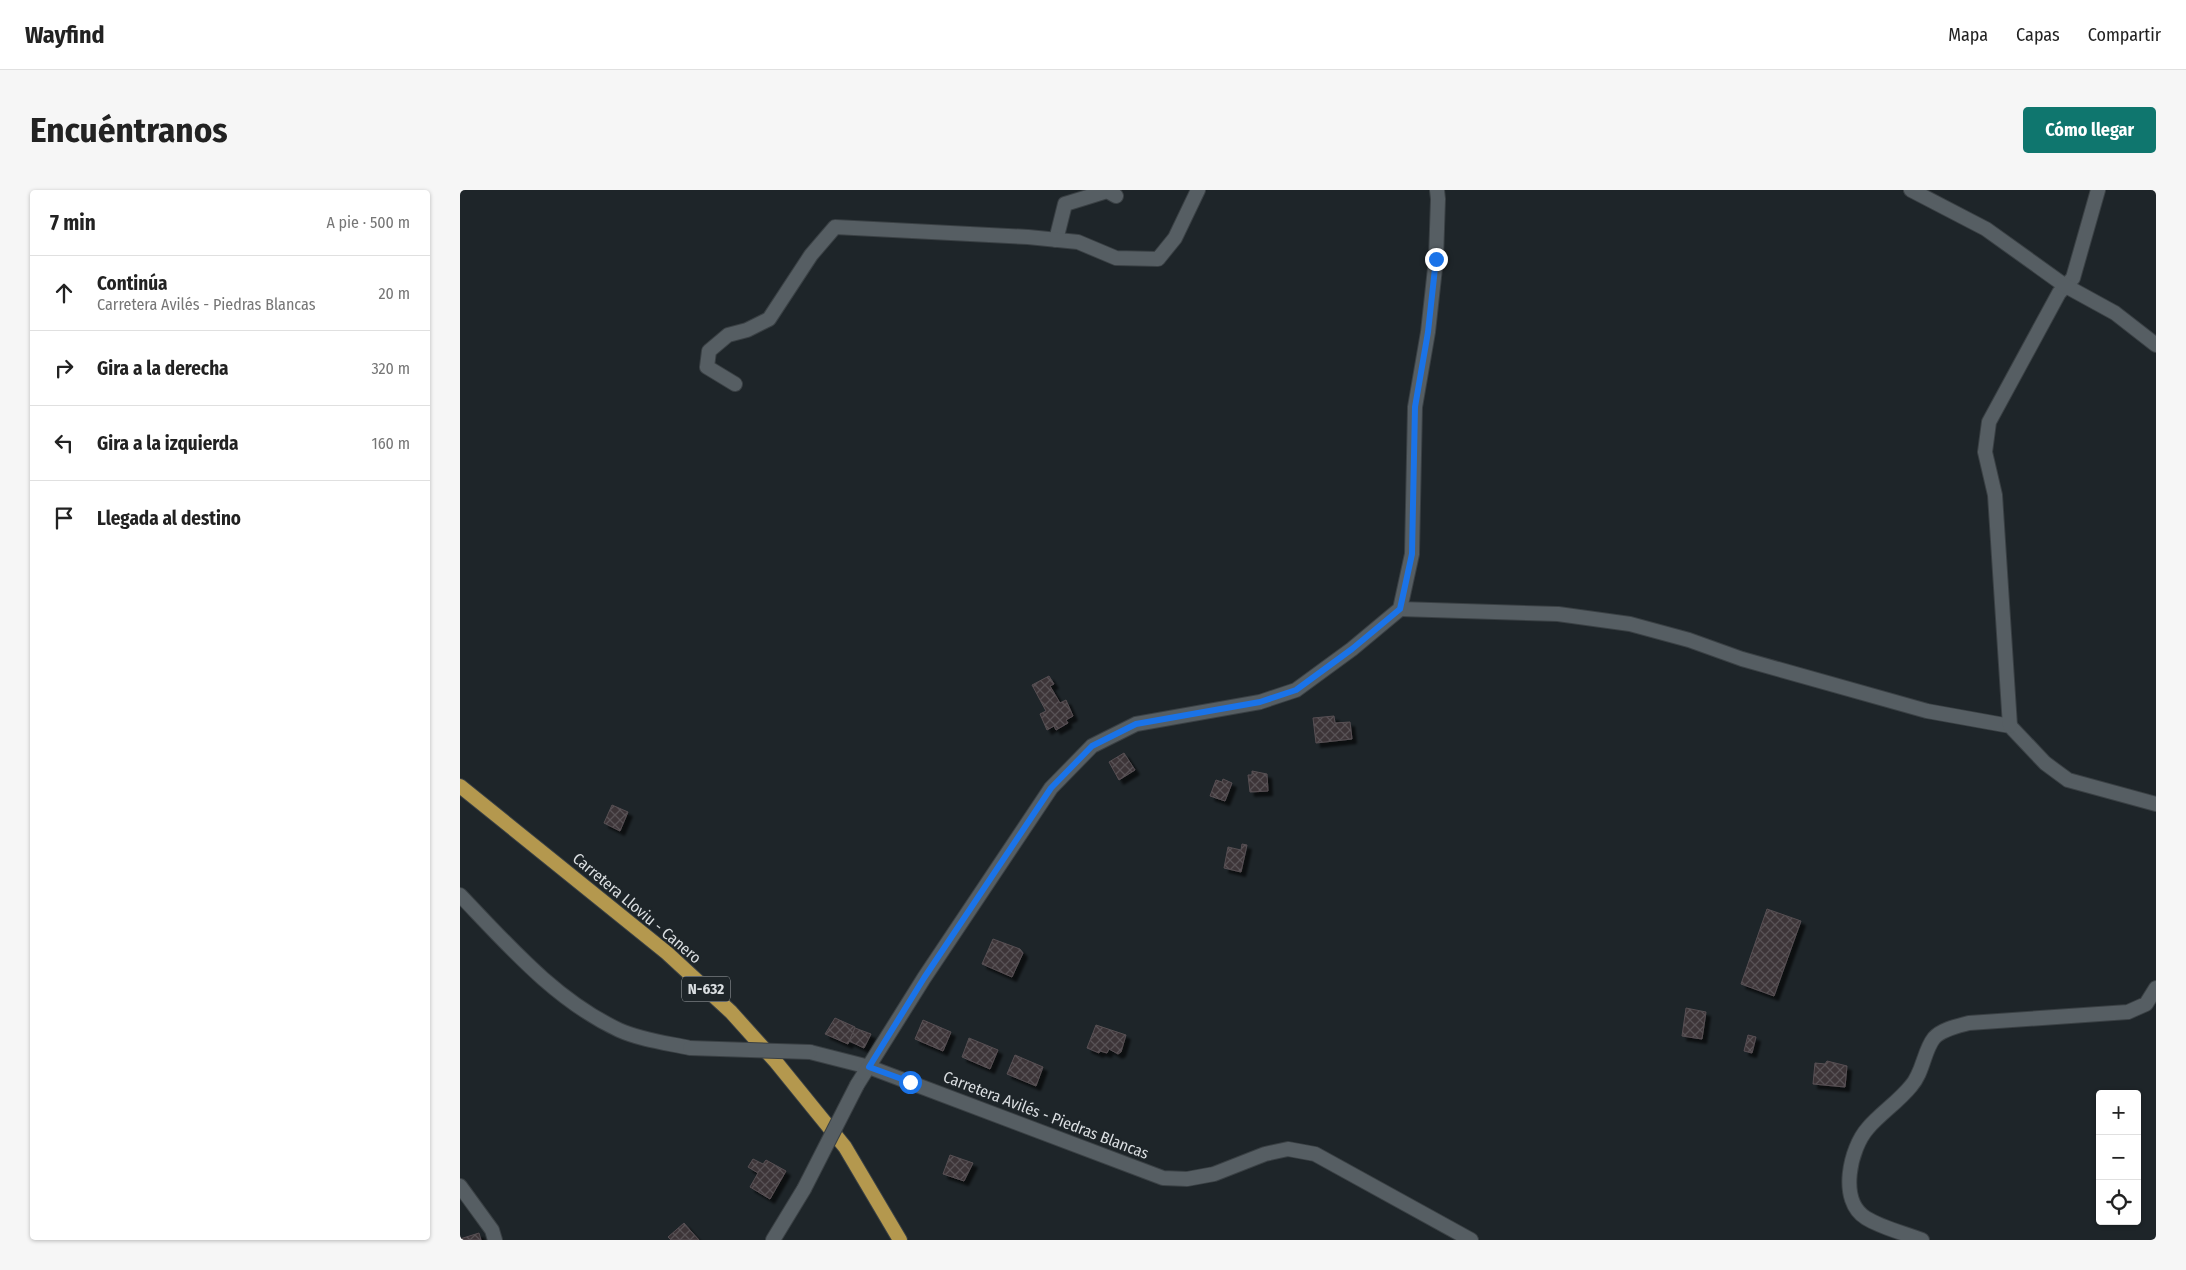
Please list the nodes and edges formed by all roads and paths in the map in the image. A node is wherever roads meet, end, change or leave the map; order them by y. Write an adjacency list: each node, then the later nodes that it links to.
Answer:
1 (1198, 190): 6 (street)
2 (1437, 190): 10 (street)
3 (1911, 190): 7 (street)
4 (2098, 190): 7 (street)
5 (1116, 196): 6 (street)
6 (1056, 240): 9 (street)
7 (2064, 285): 8 (street); 11 (street)
8 (2156, 345)
9 (735, 384)
10 (1400, 609): 11 (street); 16 (street)
11 (2010, 726): 13 (street)
12 (460, 786): 20 (highway, Carretera Lloviu - Canero / N-632)
13 (2156, 804)
14 (460, 895): 16 (street, Carretera Avilés - Piedras Blancas, bridge)
15 (2156, 988): 22 (street)
16 (869, 1067): 19 (street, bridge); 21 (street, Carretera Avilés - Piedras Blancas)
17 (460, 1186): 18 (street)
18 (495, 1240)
19 (773, 1240)
20 (900, 1240)
21 (1471, 1240)
22 (1922, 1240)

